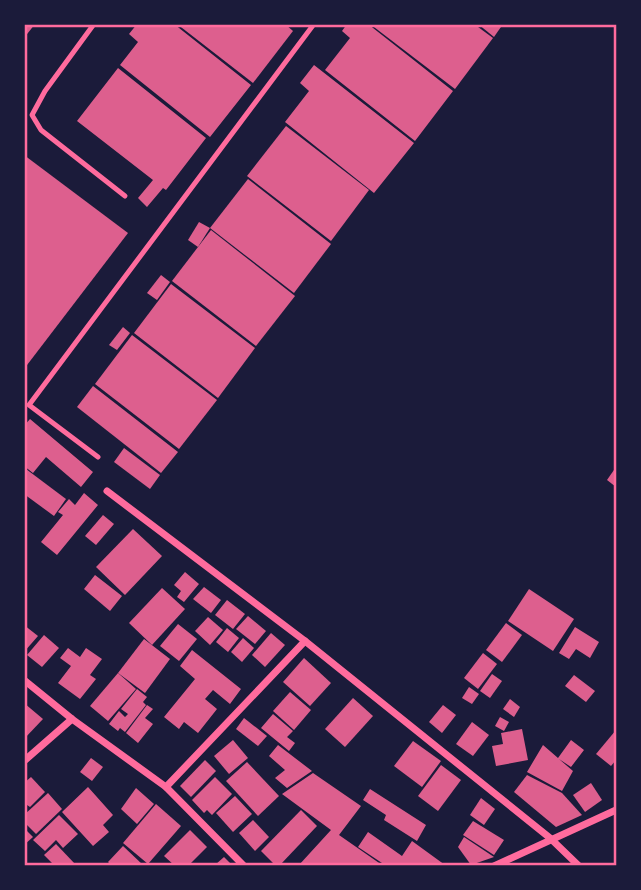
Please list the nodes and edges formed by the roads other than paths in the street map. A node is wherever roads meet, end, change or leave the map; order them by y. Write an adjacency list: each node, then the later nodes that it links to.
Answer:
1 (94, 24): 3 (lane)
2 (314, 24): 4 (lane)
3 (125, 196)
4 (99, 457)
5 (107, 491): 6 (street)
6 (305, 642): 10 (street); 12 (street)
7 (24, 680): 8 (street)
8 (72, 719): 9 (street); 10 (street)
9 (24, 761)
10 (166, 788): 13 (street)
11 (617, 810): 12 (street)
12 (550, 838): 14 (street); 15 (street)
13 (244, 866)
14 (494, 866)
15 (579, 866)

